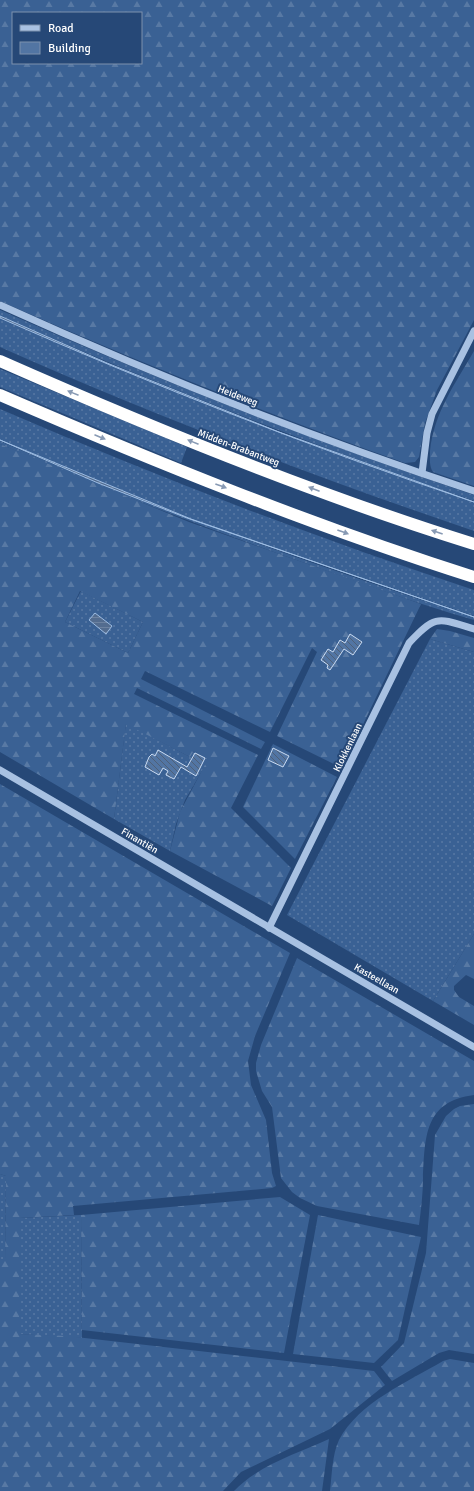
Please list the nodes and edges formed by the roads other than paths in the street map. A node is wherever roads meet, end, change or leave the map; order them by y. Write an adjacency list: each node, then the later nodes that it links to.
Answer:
1 (0, 305): 5 (street, Heideweg)
2 (474, 331): 5 (street)
3 (0, 361): 7 (highway, Midden-Brabantweg, one-way to 3)
4 (0, 395): 8 (highway, one-way to 8)
5 (422, 473): 6 (street, Heideweg)
6 (474, 491)
7 (474, 544)
8 (474, 577)
9 (474, 629): 11 (street, Klokkenlaan)
10 (0, 770): 11 (street, Finantiën)
11 (269, 928): 12 (street, Kasteellaan)
12 (474, 1047)

